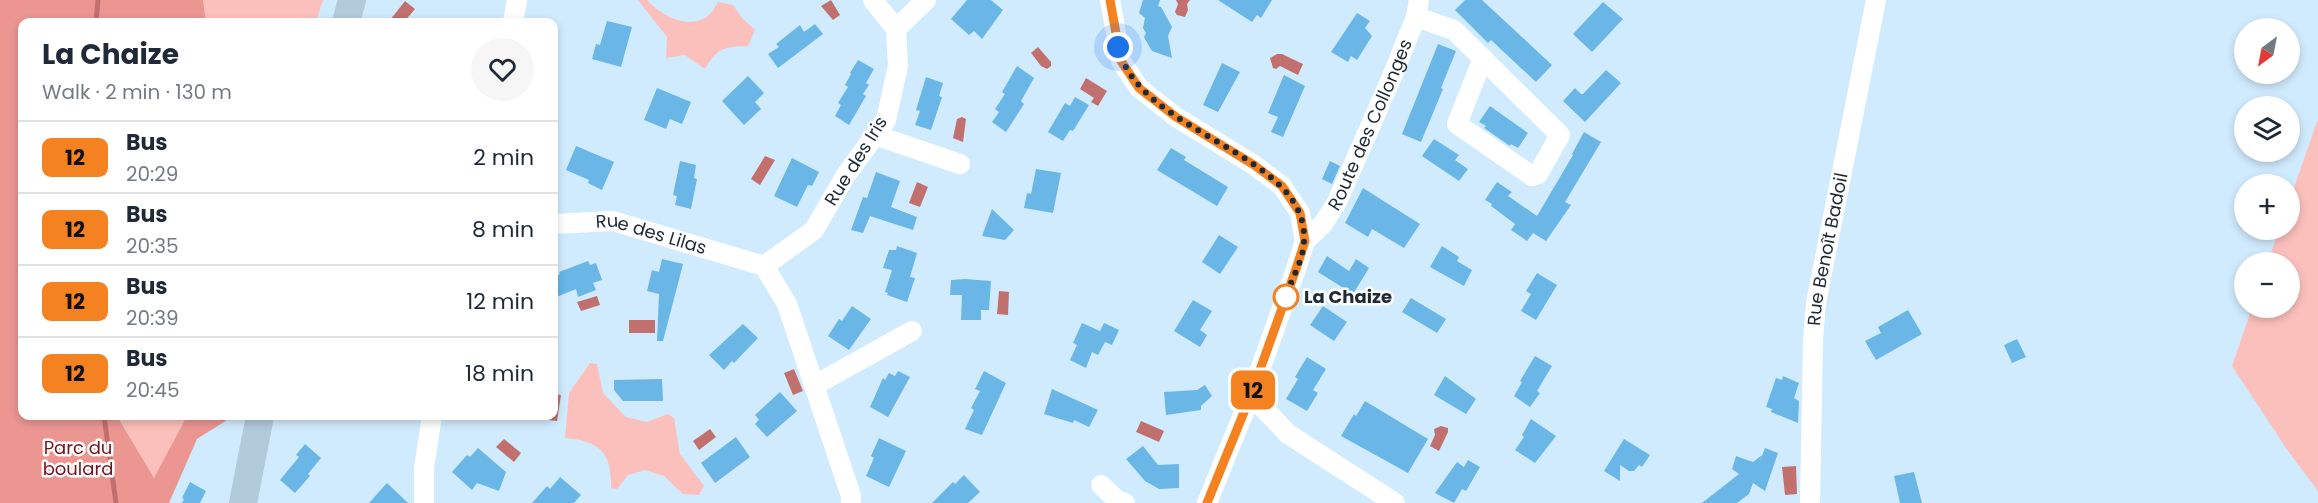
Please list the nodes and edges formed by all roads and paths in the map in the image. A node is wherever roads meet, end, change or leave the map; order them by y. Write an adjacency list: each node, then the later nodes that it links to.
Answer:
1 (352, 0): 8 (main road)
2 (517, 0): 9 (street)
3 (873, 0): 10 (street)
4 (926, 0): 10 (street)
5 (1110, 0): 15 (street)
6 (1876, 0): 29 (street, Rue Benoît Badoil)
7 (1417, 8): 11 (street); 15 (street, Route des Collonges)
8 (347, 18)
9 (514, 18)
10 (896, 29): 12 (street, Rue des Iris)
11 (1483, 58): 11 (street)
12 (875, 135): 13 (street); 16 (street, Rue des Iris)
13 (960, 164)
14 (558, 224): 16 (street, Rue des Lilas)
15 (1305, 241): 19 (street)
16 (755, 264): 18 (street)
17 (912, 331): 18 (street)
18 (814, 385): 25 (street)
19 (1251, 395): 27 (street); 28 (street)
20 (259, 420): 23 (main road)
21 (431, 420): 24 (street)
22 (1101, 485): 26 (street)
23 (243, 503)
24 (424, 503)
25 (851, 503)
26 (1125, 503)
27 (1207, 503)
28 (1395, 503)
29 (1810, 503)

